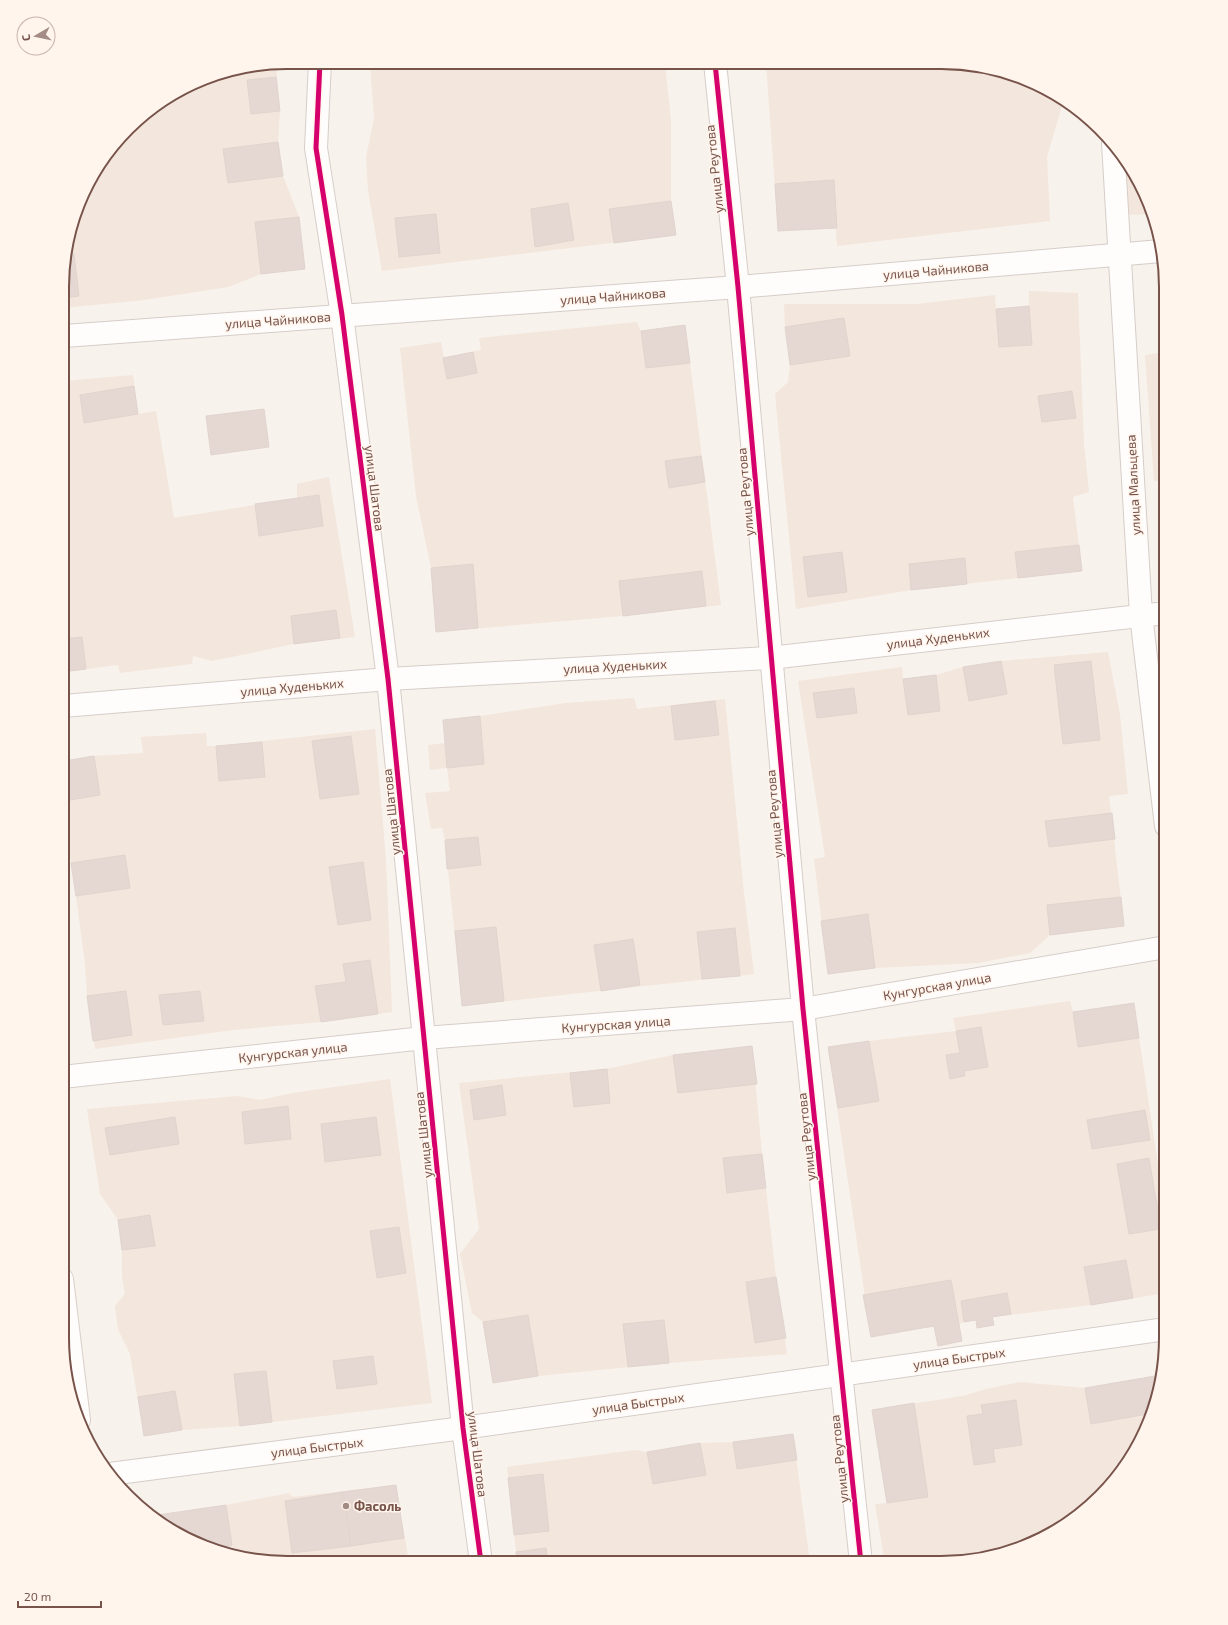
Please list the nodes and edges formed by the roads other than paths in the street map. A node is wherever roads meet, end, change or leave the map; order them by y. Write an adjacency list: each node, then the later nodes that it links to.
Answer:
1 (320, 69): 7 (street, улица Шатова)
2 (716, 69): 6 (street, улица Реутова)
3 (1114, 154): 5 (street, улица Мальцева)
4 (1156, 251): 5 (street, улица Чайникова)
5 (1120, 254): 6 (street, улица Чайникова); 10 (street, улица Мальцева)
6 (738, 287): 7 (street, улица Чайникова); 11 (street, улица Реутова)
7 (342, 315): 8 (street, улица Чайникова); 12 (street, улица Шатова)
8 (69, 336)
9 (1159, 614): 10 (street, улица Худеньких)
10 (1141, 615): 11 (street, улица Худеньких); 14 (street, улица Мальцева)
11 (770, 658): 12 (street, улица Худеньких); 16 (street, улица Реутова)
12 (388, 679): 13 (street, улица Худеньких); 17 (street, улица Шатова)
13 (69, 706)
14 (1159, 767)
15 (1159, 948): 16 (street, Кунгурская улица)
16 (803, 1010): 17 (street, Кунгурская улица); 21 (street, улица Реутова)
17 (424, 1038): 18 (street, Кунгурская улица); 23 (street, улица Шатова)
18 (69, 1076)
19 (1159, 1330): 21 (street, улица Быстрых)
20 (69, 1337): 22 (street)
21 (842, 1374): 23 (street, улица Быстрых); 26 (street, улица Реутова)
22 (76, 1393)
23 (463, 1428): 24 (street, улица Быстрых); 25 (street, улица Шатова)
24 (116, 1473)
25 (480, 1556)
26 (860, 1556)

